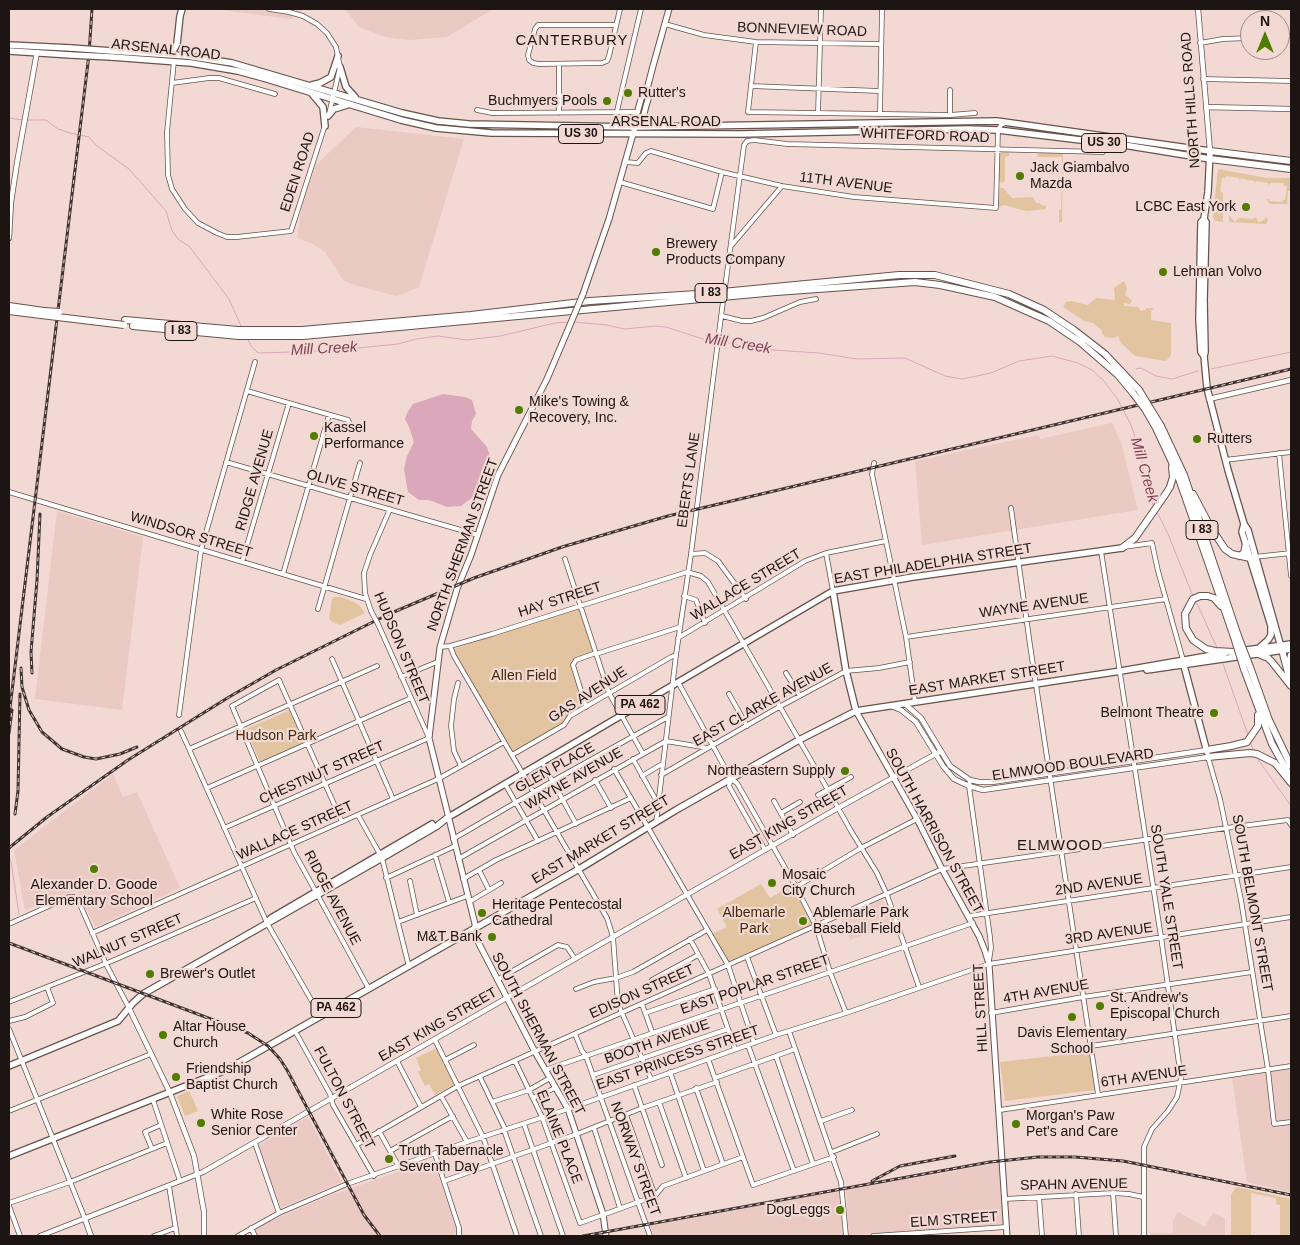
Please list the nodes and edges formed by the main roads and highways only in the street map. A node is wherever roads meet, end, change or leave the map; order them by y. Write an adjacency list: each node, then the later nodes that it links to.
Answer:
1 (182, 9): 7 (main road)
2 (669, 9): 11 (main road, NORTH SHERMAN STREET)
3 (9, 44): 4 (main road, ARSENAL ROAD / US 30)
4 (23, 48): 5 (main road, ARSENAL ROAD / US 30); 6 (main road, ARSENAL ROAD / US 30, bridge)
5 (9, 51)
6 (111, 54): 7 (main road, ARSENAL ROAD / US 30); 12 (main road, ARSENAL ROAD / US 30)
7 (168, 54): 10 (main road, ARSENAL ROAD / US 30)
8 (338, 56): 10 (main road)
9 (340, 67): 13 (main road)
10 (312, 85): 13 (main road, ARSENAL ROAD / US 30)
11 (648, 89): 17 (main road, NORTH SHERMAN STREET); 17 (main road, NORTH SHERMAN STREET)
12 (311, 93): 14 (main road, ARSENAL ROAD / US 30); 16 (main road)
13 (356, 99): 17 (main road, ARSENAL ROAD / US 30)
14 (347, 105): 15 (main road); 18 (main road, ARSENAL ROAD / US 30)
15 (328, 116)
16 (325, 126)
17 (635, 127): 18 (main road, NORTH SHERMAN STREET); 19 (main road, ARSENAL ROAD / US 30)
18 (633, 135): 20 (main road, ARSENAL ROAD / US 30); 58 (main road, NORTH SHERMAN STREET, bridge)
19 (1210, 151): 20 (main road, NORTH HILLS ROAD); 21 (highway, US 30)
20 (1210, 159): 22 (highway, US 30); 29 (main road, NORTH HILLS ROAD)
21 (1291, 161)
22 (1291, 169)
23 (9, 306): 24 (highway, I 83)
24 (20, 310): 25 (highway, I 83); 26 (highway, I 83, bridge)
25 (9, 311)
26 (1159, 427): 27 (highway, I 83); 28 (highway, I 83)
27 (1170, 456): 31 (highway); 35 (highway, I 83)
28 (1184, 475): 32 (highway); 37 (highway, I 83)
29 (1244, 524): 30 (main road, NORTH HILLS ROAD); 33 (main road, NORTH HILLS ROAD)
30 (1246, 543): 32 (highway); 33 (main road, NORTH HILLS ROAD)
31 (1122, 548): 34 (main road, EAST PHILADELPHIA STREET)
32 (1239, 556): 33 (highway)
33 (1253, 557): 36 (main road, NORTH HILLS ROAD); 39 (main road, NORTH HILLS ROAD)
34 (833, 591): 51 (main road); 58 (main road, EAST PHILADELPHIA STREET / PA 462)
35 (1225, 611): 37 (highway, I 83); 43 (highway)
36 (1271, 627): 39 (main road, NORTH HILLS ROAD); 41 (main road)
37 (1236, 636): 47 (highway, I 83, bridge)
38 (1291, 644): 39 (main road, EAST MARKET STREET)
39 (1279, 647): 40 (main road, EAST MARKET STREET); 41 (main road, EAST MARKET STREET); 48 (highway)
40 (1291, 649)
41 (1256, 651): 42 (main road, EAST MARKET STREET); 44 (main road, EAST MARKET STREET); 49 (highway)
42 (1234, 652): 43 (main road, EAST MARKET STREET); 44 (highway)
43 (1216, 655): 44 (highway); 46 (main road, EAST MARKET STREET)
44 (1227, 655)
45 (1291, 655): 48 (highway)
46 (1183, 662): 51 (main road, EAST MARKET STREET); 54 (main road, SOUTH BELMONT STREET)
47 (1247, 668): 50 (highway, I 83); 52 (highway, I 83)
48 (1290, 675)
49 (1291, 686)
50 (1253, 695): 54 (highway); 56 (highway, I 83)
51 (855, 707): 59 (main road, EAST MARKET STREET / PA 462); 60 (main road, SOUTH HARRISON STREET)
52 (1278, 742): 53 (highway); 55 (highway, I 83)
53 (1291, 751)
54 (1207, 754): 57 (highway)
55 (1291, 766)
56 (1291, 778)
57 (1291, 783)
58 (447, 818): 59 (main road, NORTH SHERMAN STREET); 61 (main road, EAST PHILADELPHIA STREET / PA 462)
59 (475, 929): 62 (main road, EAST MARKET STREET / PA 462); 63 (main road, SOUTH SHERMAN STREET)
60 (989, 964): 64 (main road, HILL STREET)
61 (9, 1066)
62 (9, 1156)
63 (606, 1236)
64 (1007, 1236)

